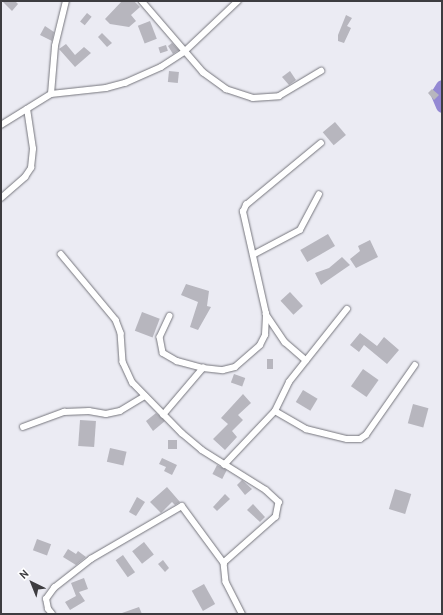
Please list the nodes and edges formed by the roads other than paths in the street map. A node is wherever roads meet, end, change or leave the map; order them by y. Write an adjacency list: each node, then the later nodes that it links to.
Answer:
1 (66, 1): 6 (street)
2 (142, 1): 4 (street)
3 (238, 1): 4 (street)
4 (184, 52): 5 (street); 6 (street)
5 (321, 70)
6 (51, 94): 7 (street)
7 (27, 109): 8 (street); 11 (street)
8 (1, 125)
9 (321, 143): 13 (street)
10 (319, 195): 13 (street)
11 (1, 198)
12 (61, 254): 20 (street)
13 (253, 255): 15 (street)
14 (347, 309): 17 (street)
15 (266, 314): 17 (street); 19 (street)
16 (170, 316): 19 (street)
17 (306, 360): 21 (street)
18 (416, 365): 21 (street)
19 (203, 368): 22 (street)
20 (145, 396): 22 (street); 23 (street)
21 (275, 411): 24 (street)
22 (163, 415): 24 (street)
23 (23, 427)
24 (224, 465): 25 (street)
25 (224, 563): 26 (street); 27 (street)
26 (52, 614)
27 (242, 614)

